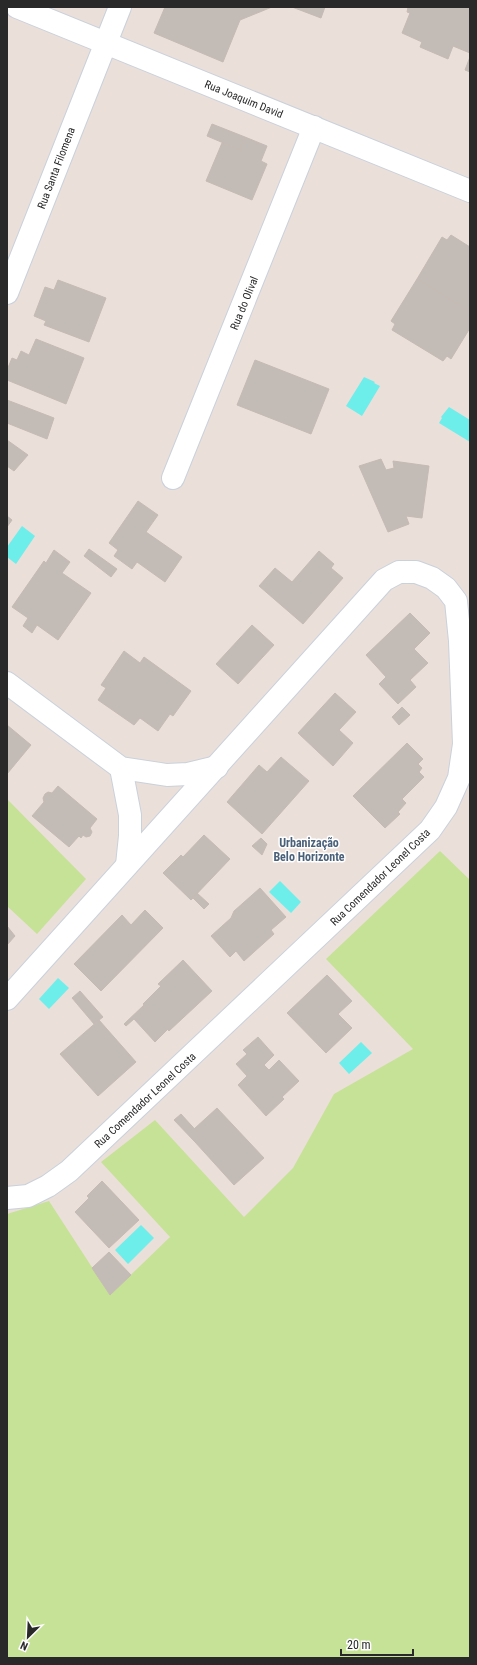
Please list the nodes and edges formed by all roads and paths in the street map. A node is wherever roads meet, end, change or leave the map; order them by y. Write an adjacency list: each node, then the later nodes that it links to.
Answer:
1 (17, 7): 3 (street, Rua Joaquim David)
2 (120, 7): 3 (street, Rua Santa Filomena)
3 (105, 43): 4 (street, Rua Joaquim David); 6 (street, Rua Santa Filomena)
4 (314, 127): 5 (street, Rua Joaquim David); 7 (street, Rua do Olival)
5 (470, 191)
6 (7, 293)
7 (174, 478)
8 (7, 683): 10 (street)
9 (217, 767): 10 (street); 11 (street, Rua Comendador Leonel Costa); 13 (street, Rua Comendador Leonel Costa)
10 (121, 768): 11 (street)
11 (127, 865): 12 (street, Rua Comendador Leonel Costa)
12 (7, 999)
13 (7, 1198)

